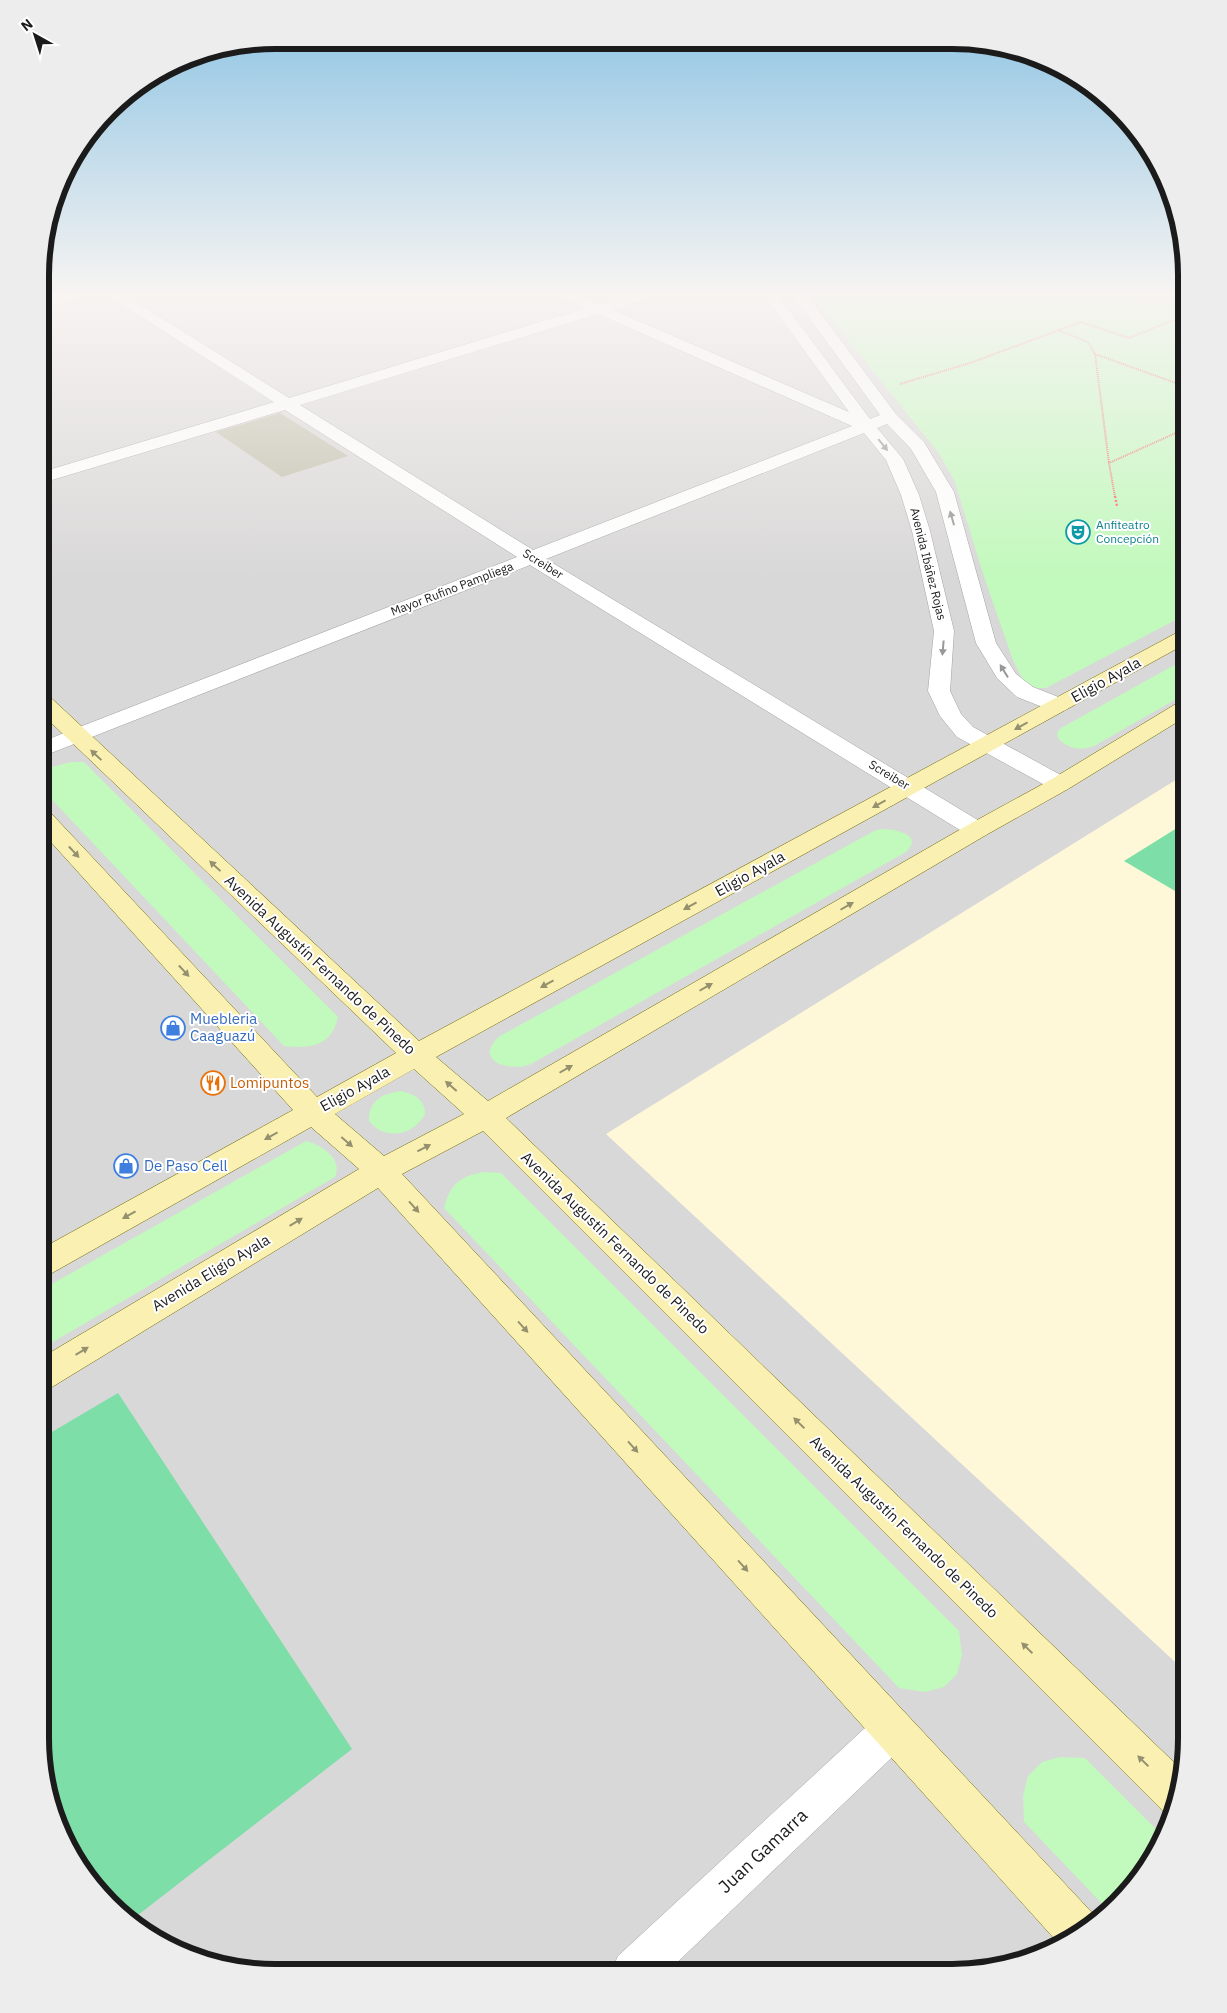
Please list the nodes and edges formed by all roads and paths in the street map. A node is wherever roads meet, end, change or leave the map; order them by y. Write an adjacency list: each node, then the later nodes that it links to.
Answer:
1 (260, 388): 7 (street, Screiber)
2 (342, 388): 7 (street)
3 (780, 388): 9 (street)
4 (839, 388): 9 (street, Avenida Ibáñez Rojas)
5 (869, 388): 8 (street)
6 (1099, 388): 11 (path)
7 (287, 405): 12 (street); 14 (street, Screiber)
8 (890, 416): 9 (street, Mayor Rufino Pampliega); 16 (street, one-way to 8)
9 (867, 426): 14 (street, Mayor Rufino Pampliega); 20 (street, Avenida Ibáñez Rojas, one-way to 20)
10 (1178, 432): 11 (path)
11 (1109, 463): 13 (path)
12 (49, 476)
13 (1117, 506)
14 (532, 558): 19 (street, Mayor Rufino Pampliega); 23 (street, Screiber)
15 (1178, 640): 16 (street, Eligio Ayala)
16 (1058, 705): 20 (street, Eligio Ayala, one-way to 20)
17 (49, 710): 19 (street, Avenida Augustín Fernando de Pinedo)
18 (1178, 712): 22 (street)
19 (76, 736): 21 (street, Mayor Rufino Pampliega); 26 (street, Avenida Augustín Fernando de Pinedo, one-way to 19)
20 (988, 744): 22 (street, Avenida Ibáñez Rojas); 23 (street, Eligio Ayala)
21 (49, 747)
22 (1060, 784): 25 (street)
23 (909, 787): 25 (street, Screiber); 26 (street, Eligio Ayala, one-way to 26)
24 (49, 825): 27 (street, one-way to 27)
25 (977, 830): 28 (street, one-way to 25)
26 (416, 1055): 27 (street, Eligio Ayala); 28 (street, Avenida Augustín Fernando de Pinedo, one-way to 26)
27 (314, 1113): 29 (street, one-way to 29); 30 (street, one-way to 30)
28 (486, 1116): 29 (street, one-way to 28); 33 (street, Avenida Augustín Fernando de Pinedo, one-way to 28)
29 (381, 1171): 31 (street, Avenida Eligio Ayala, one-way to 29); 32 (street, one-way to 32)
30 (49, 1260)
31 (49, 1371)
32 (892, 1730): 34 (street); 35 (street, Juan Gamarra)
33 (1172, 1790)
34 (1075, 1928)
35 (643, 1964)

